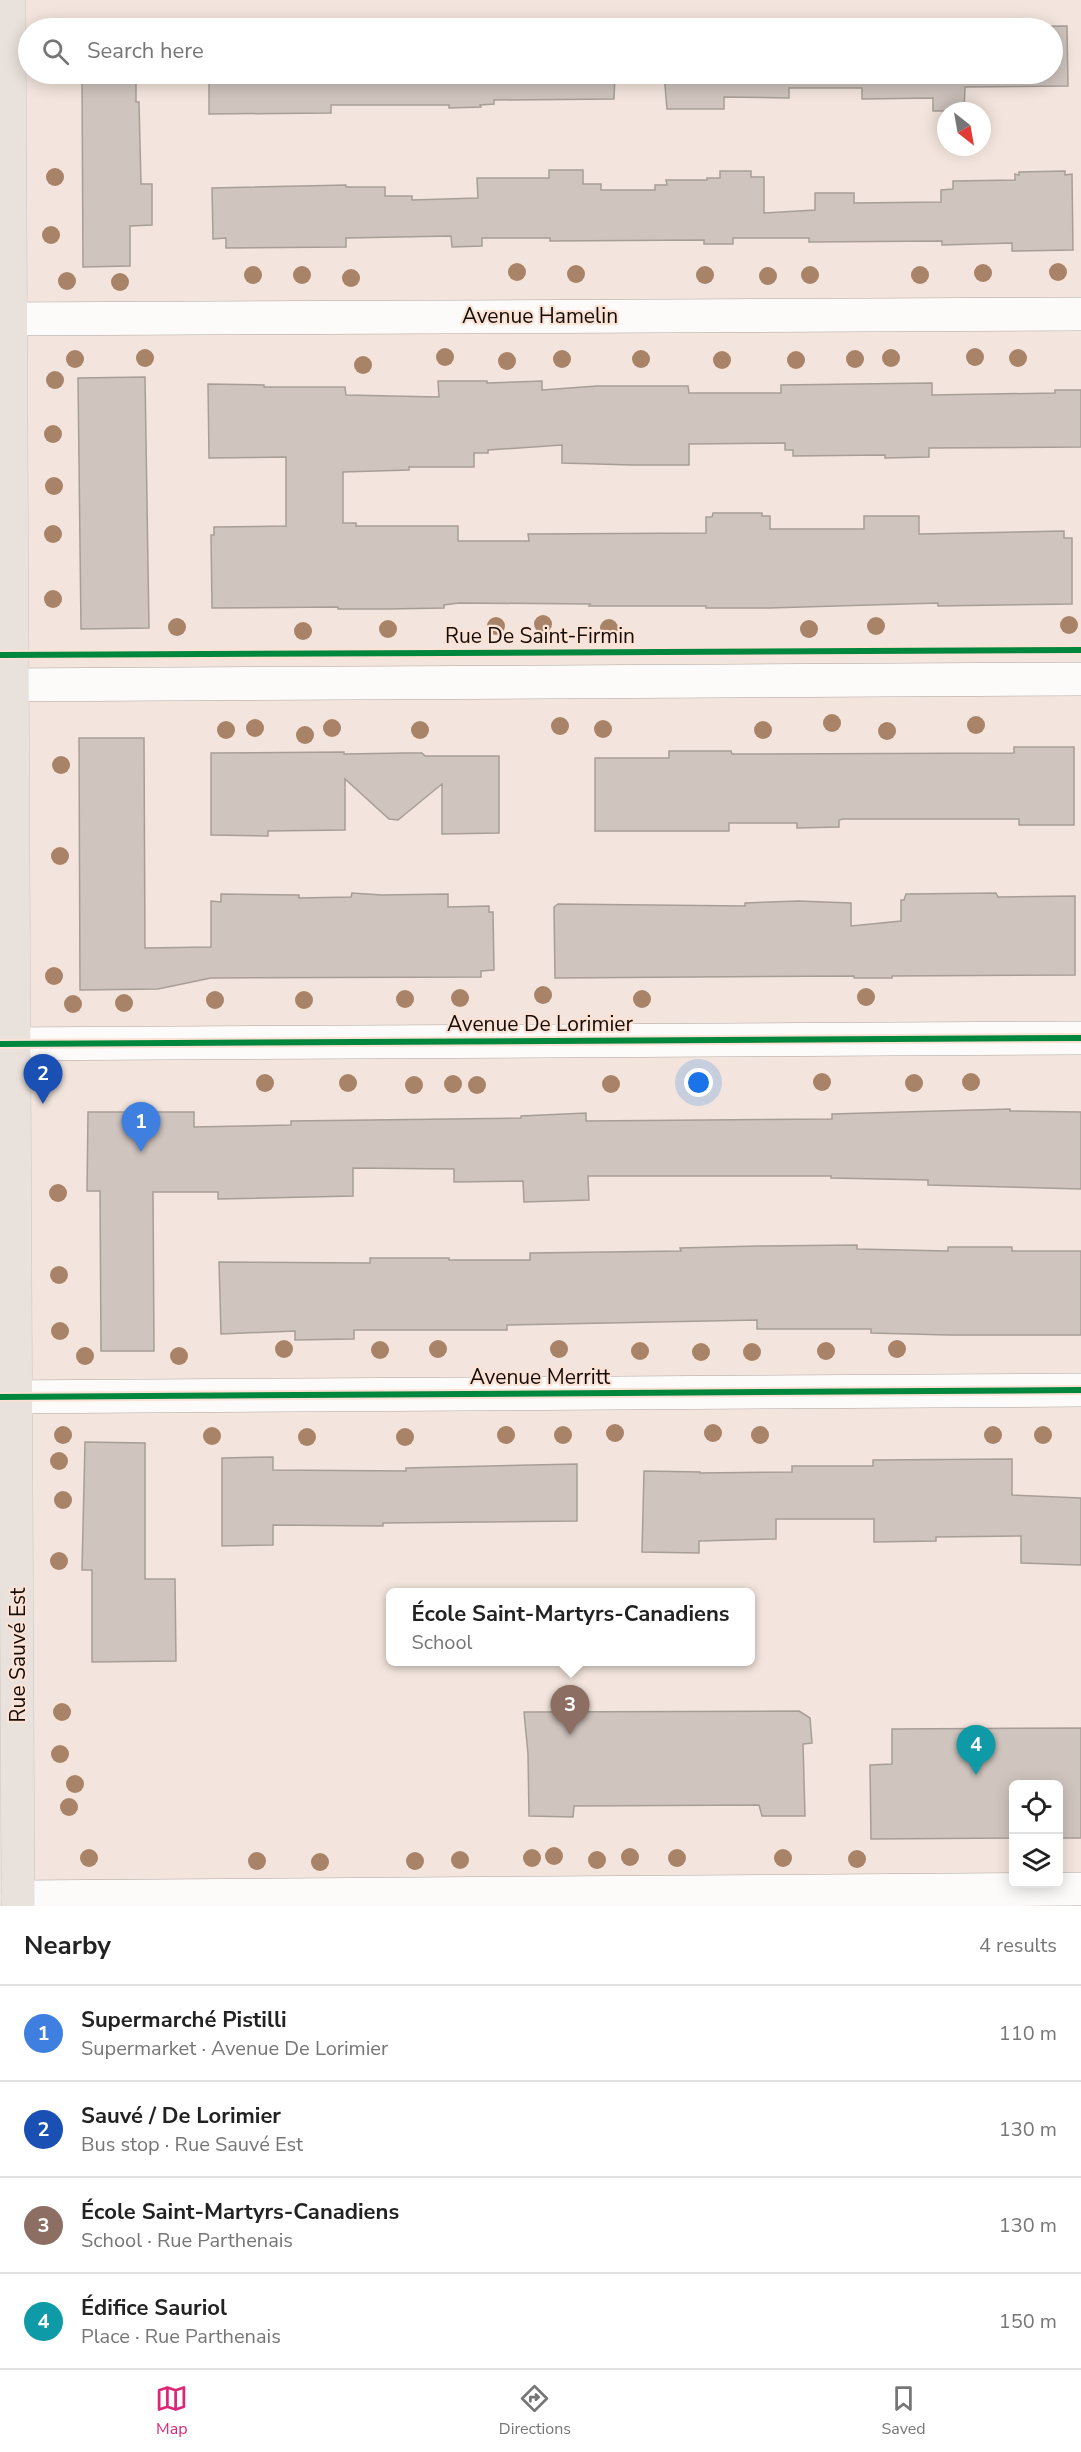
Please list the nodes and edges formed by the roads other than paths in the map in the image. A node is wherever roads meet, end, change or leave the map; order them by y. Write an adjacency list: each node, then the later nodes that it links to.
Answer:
1 (9, 0): 3 (main road, Rue Sauvé Est)
2 (1081, 314): 3 (street, Avenue Hamelin)
3 (5, 319): 5 (main road, Rue Sauvé Est)
4 (1081, 679): 5 (street)
5 (6, 685): 7 (main road, Rue Sauvé Est)
6 (1081, 1038): 7 (street, Avenue De Lorimier)
7 (8, 1044): 9 (main road, Rue Sauvé Est)
8 (1081, 1390): 9 (street, Avenue Merritt)
9 (8, 1397): 11 (main road, Rue Sauvé Est)
10 (1081, 1889): 11 (street)
11 (18, 1901)

